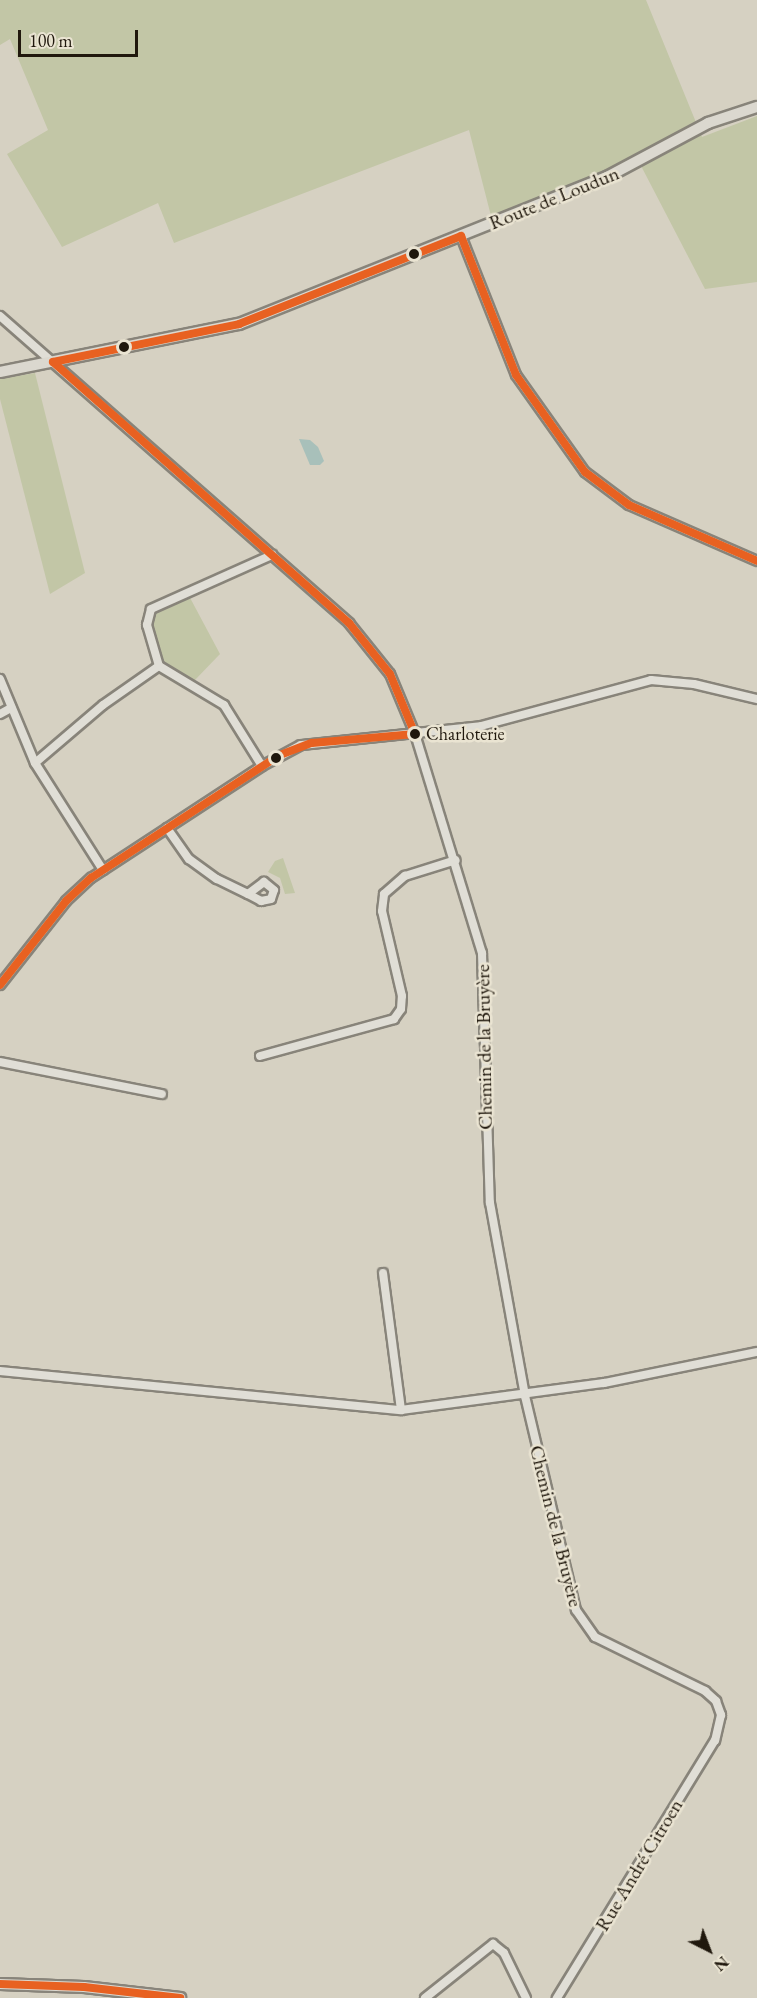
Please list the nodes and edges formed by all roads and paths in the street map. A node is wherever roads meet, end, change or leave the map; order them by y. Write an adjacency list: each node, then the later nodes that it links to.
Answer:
1 (757, 107): 2 (main road, Route de Loudun)
2 (461, 236): 4 (main road, Route de Loudun); 7 (street)
3 (0, 316): 4 (street, Chemin de la Bruyère)
4 (53, 362): 5 (main road, Route de Loudun); 6 (street, Chemin de la Bruyère)
5 (0, 372)
6 (272, 555): 8 (street); 13 (street, Chemin de la Bruyère)
7 (757, 561)
8 (159, 666): 14 (street); 15 (street)
9 (0, 679): 11 (street)
10 (757, 699): 13 (street)
11 (11, 708): 12 (street); 14 (street)
12 (0, 714)
13 (415, 734): 15 (street); 17 (street, Chemin de la Bruyère)
14 (35, 763): 18 (street)
15 (262, 766): 16 (street)
16 (167, 828): 18 (street); 19 (street)
17 (456, 860): 21 (street); 27 (street, Chemin de la Bruyère)
18 (103, 870): 20 (street)
19 (248, 894)
20 (0, 985)
21 (260, 1056)
22 (0, 1062): 23 (street)
23 (162, 1094)
24 (383, 1272): 28 (street)
25 (757, 1352): 27 (street)
26 (0, 1371): 28 (street)
27 (525, 1396): 28 (street); 29 (street, Chemin de la Bruyère)
28 (401, 1410)
29 (719, 1731): 34 (street, Rue André Citroen)
30 (0, 1984): 31 (main road)
31 (180, 1998)
32 (425, 1998): 33 (street)
33 (526, 1998)
34 (557, 1998)

